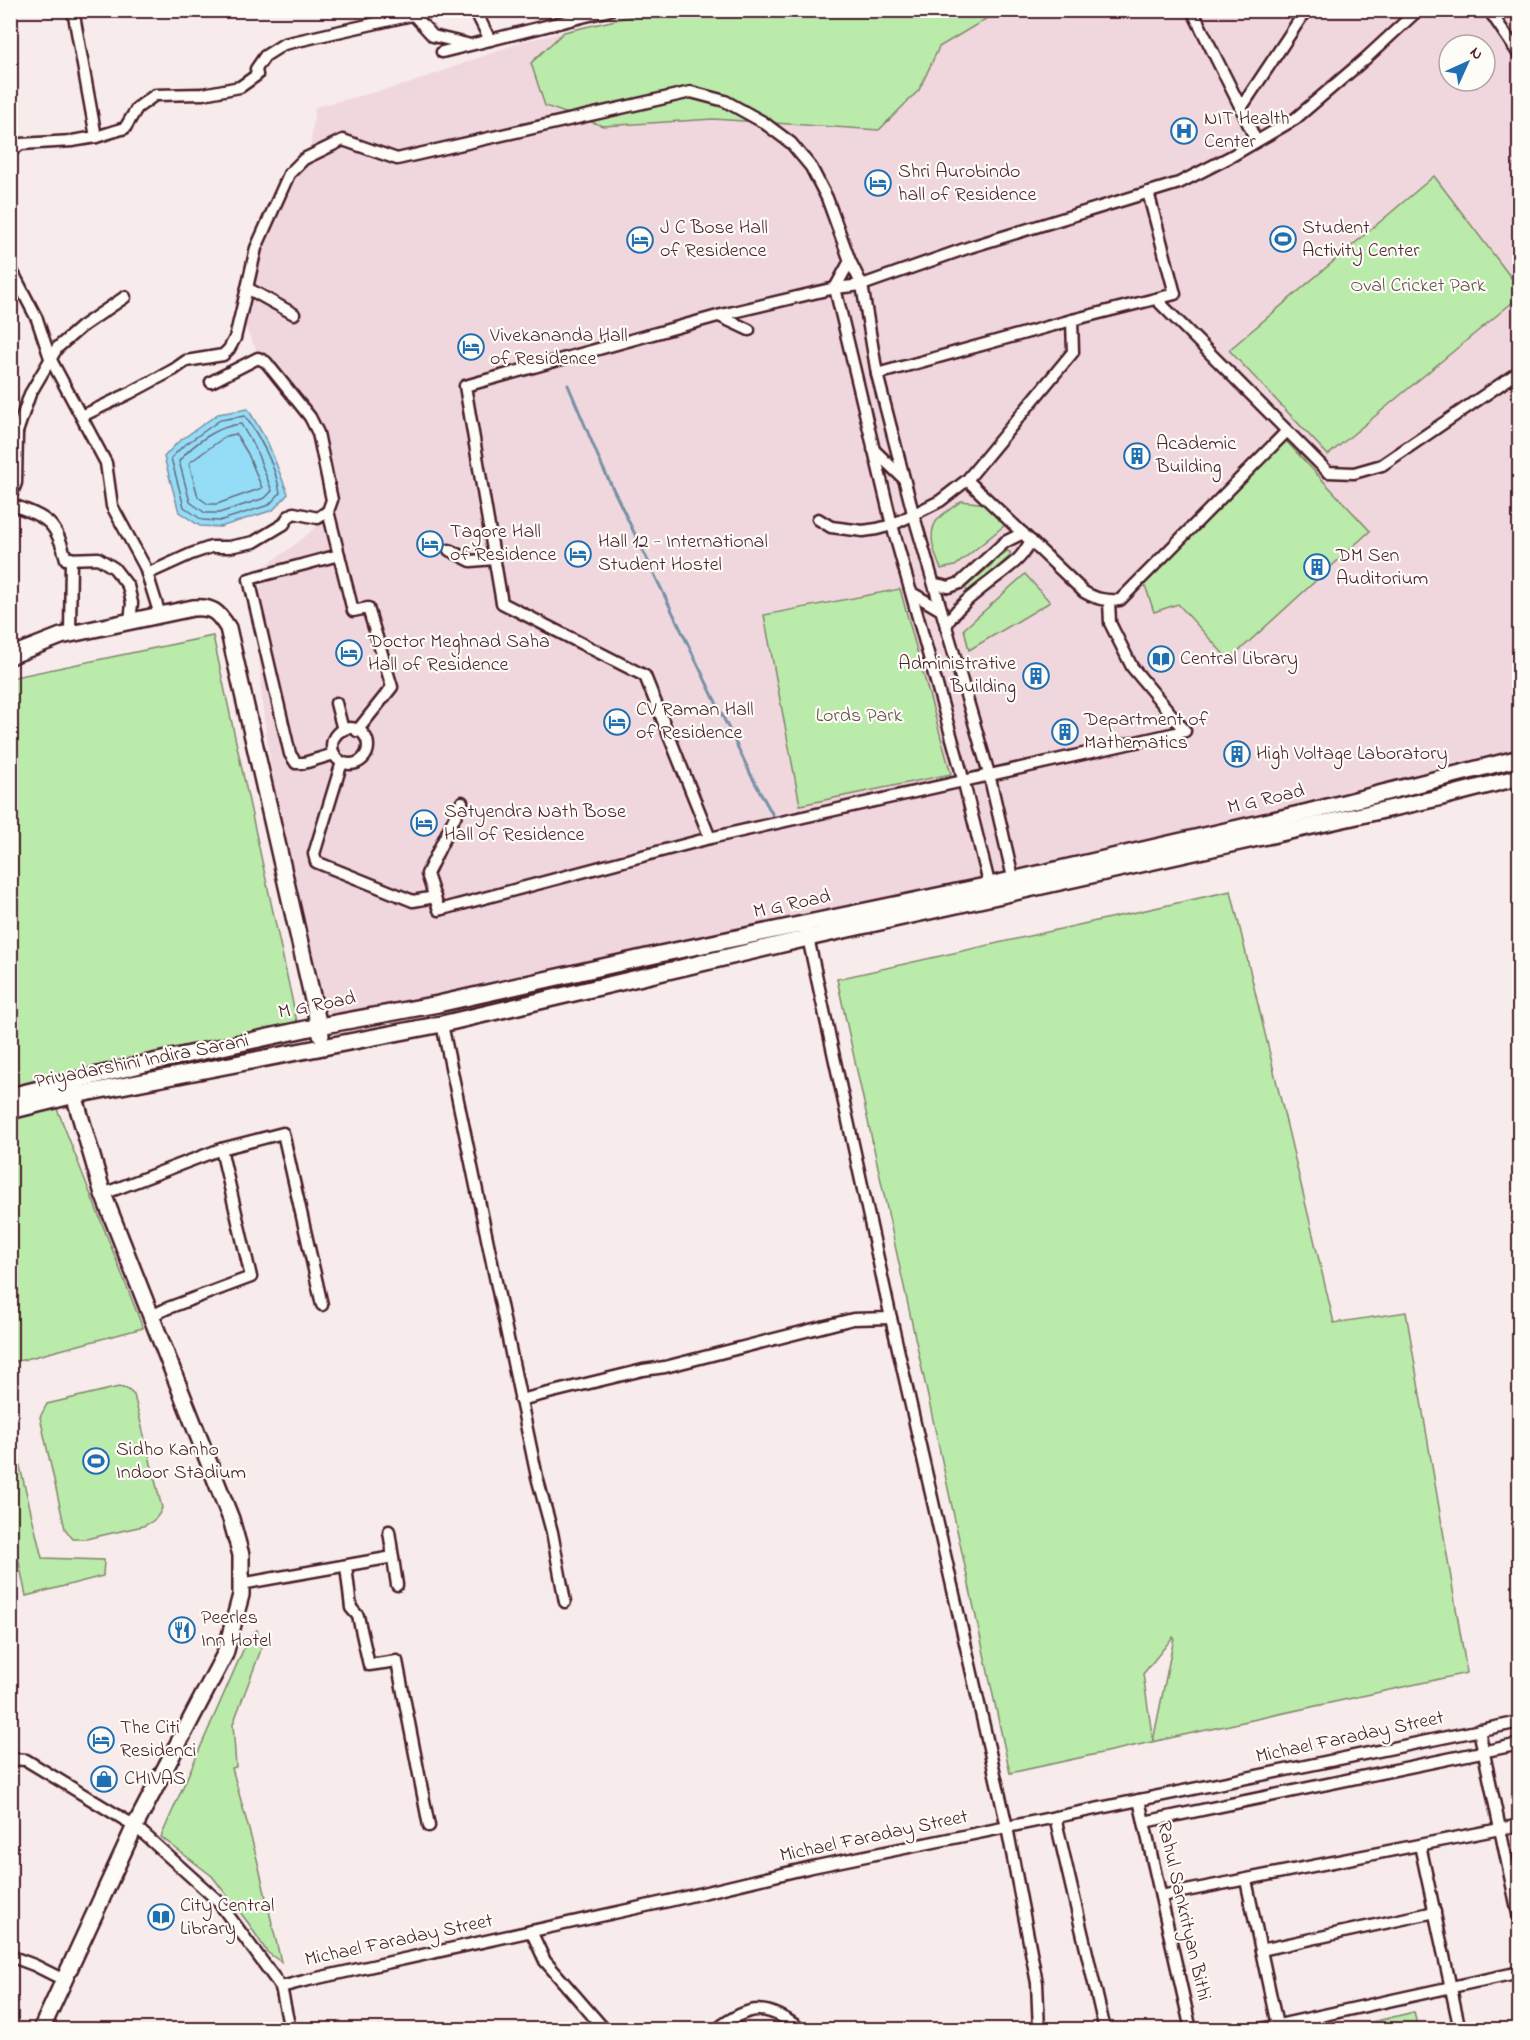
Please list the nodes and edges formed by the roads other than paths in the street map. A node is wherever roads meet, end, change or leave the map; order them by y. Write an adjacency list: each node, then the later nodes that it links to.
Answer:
1 (73, 10): 15 (street)
2 (475, 10): 10 (street)
3 (610, 10): 9 (street)
4 (1192, 10): 14 (street)
5 (1306, 10): 14 (street)
6 (1418, 10): 16 (street)
7 (1489, 10): 13 (street)
8 (410, 13): 11 (street); 15 (street)
9 (574, 15): 10 (street)
10 (490, 40): 11 (street)
11 (471, 45): 12 (street)
12 (442, 52)
13 (1520, 56)
14 (1241, 108): 16 (street)
15 (96, 137): 17 (street)
16 (1256, 141): 18 (street)
17 (10, 152)
18 (1148, 192): 21 (street); 25 (street)
19 (850, 261): 21 (street); 22 (street); 23 (street)
20 (10, 267): 30 (street)
21 (862, 285): 23 (street); 32 (street)
22 (248, 288): 26 (street); 34 (street)
23 (835, 288): 27 (street); 38 (street)
24 (125, 297): 30 (street)
25 (1156, 299): 28 (street); 35 (street)
26 (294, 314)
27 (718, 316): 29 (street); 52 (street)
28 (1072, 320): 32 (street); 40 (street)
29 (749, 330)
30 (50, 358): 34 (street); 36 (street)
31 (1520, 371): 35 (street)
32 (877, 374): 39 (street)
33 (211, 382): 43 (street)
34 (82, 416): 53 (street)
35 (1287, 431): 58 (street)
36 (17, 432): 37 (street); 41 (street)
37 (10, 442)
38 (873, 449): 39 (street); 46 (street)
39 (904, 479): 44 (street)
40 (967, 480): 44 (street); 47 (street)
41 (10, 498)
42 (10, 504): 51 (street)
43 (328, 511): 50 (street); 53 (street)
44 (913, 513): 46 (street); 54 (street)
45 (818, 519): 46 (street)
46 (892, 525): 56 (street)
47 (1023, 533): 48 (street); 55 (street)
48 (1031, 541): 57 (street); 58 (street)
49 (449, 550): 52 (street)
50 (339, 555): 68 (street); 69 (street)
51 (71, 558): 62 (street); 64 (street)
52 (494, 559): 75 (street)
53 (147, 574): 60 (street)
54 (935, 584): 55 (street); 59 (street)
55 (960, 584): 57 (street)
56 (912, 593): 59 (street); 61 (street)
57 (969, 600): 63 (street)
58 (1109, 601): 71 (street)
59 (941, 610): 61 (street); 63 (street)
60 (160, 615): 62 (street); 81 (street)
61 (918, 615): 72 (street)
62 (130, 621): 64 (street)
63 (946, 627): 71 (street)
64 (70, 634): 65 (street)
65 (10, 656)
66 (336, 703): 67 (street)
67 (343, 730): 68 (street); 69 (street)
68 (357, 730): 69 (street)
69 (338, 758): 78 (street)
70 (1520, 758): 76 (street, M G Road)
71 (989, 774): 72 (street); 76 (street)
72 (964, 781): 75 (street); 77 (street)
73 (1518, 783): 76 (street)
74 (462, 802): 78 (street)
75 (710, 838): 78 (street)
76 (1015, 886): 77 (street, M G Road)
77 (991, 891): 79 (street, M G Road)
78 (435, 897)
79 (806, 931): 80 (street, Priyadarshini Indira Sarani); 81 (street, M G Road); 90 (street)
80 (442, 1024): 82 (street, Priyadarshini Indira Sarani); 91 (street)
81 (319, 1026): 82 (street); 83 (street, M G Road)
82 (324, 1047): 83 (street, Priyadarshini Indira Sarani)
83 (73, 1089): 84 (street, Priyadarshini Indira Sarani); 85 (street, Priyadarshini Indira Sarani); 87 (street)
84 (10, 1096)
85 (10, 1111)
86 (221, 1149): 87 (street); 88 (street); 89 (street)
87 (103, 1194): 89 (street)
88 (322, 1305)
89 (151, 1316): 95 (street)
90 (891, 1318): 91 (street); 109 (street)
91 (520, 1400): 97 (street)
92 (389, 1531): 93 (street)
93 (393, 1557): 94 (street); 96 (street)
94 (346, 1566): 95 (street); 108 (street)
95 (241, 1584): 107 (street)
96 (398, 1585)
97 (564, 1602)
98 (1520, 1722): 99 (street, Michael Faraday Street)
99 (1479, 1730): 101 (street); 103 (street, Michael Faraday Street)
100 (1520, 1744): 101 (street)
101 (1483, 1752): 105 (street); 110 (street)
102 (10, 1759): 107 (street)
103 (1139, 1800): 104 (street, Michael Faraday Street); 105 (street, Rahul Sankrityan Bithi)
104 (1055, 1817): 109 (street, Michael Faraday Street); 131 (street)
105 (1144, 1822): 113 (street, Rahul Sankrityan Bithi)
106 (1520, 1825): 110 (street)
107 (135, 1826): 121 (street); 122 (street)
108 (429, 1826)
109 (1006, 1827): 117 (street, Michael Faraday Street); 130 (street)
110 (1500, 1829): 111 (street); 114 (street)
111 (1420, 1845): 112 (street); 115 (street)
112 (1246, 1880): 113 (street); 118 (street)
113 (1161, 1896): 132 (street, Rahul Sankrityan Bithi)
114 (1517, 1902): 116 (street)
115 (1435, 1912): 118 (street); 123 (street)
116 (1520, 1923)
117 (531, 1931): 122 (street, Michael Faraday Street); 127 (street)
118 (1261, 1950): 124 (street)
119 (10, 1956): 121 (street)
120 (1520, 1972): 123 (street)
121 (64, 1980): 125 (street)
122 (280, 1987): 126 (street)
123 (1451, 1987): 124 (street); 134 (street)
124 (1277, 2027): 133 (street)
125 (41, 2030)
126 (290, 2030)
127 (605, 2030)
128 (716, 2030): 129 (street)
129 (802, 2030)
130 (1039, 2030)
131 (1105, 2030)
132 (1191, 2030)
133 (1256, 2030)
134 (1460, 2030)

